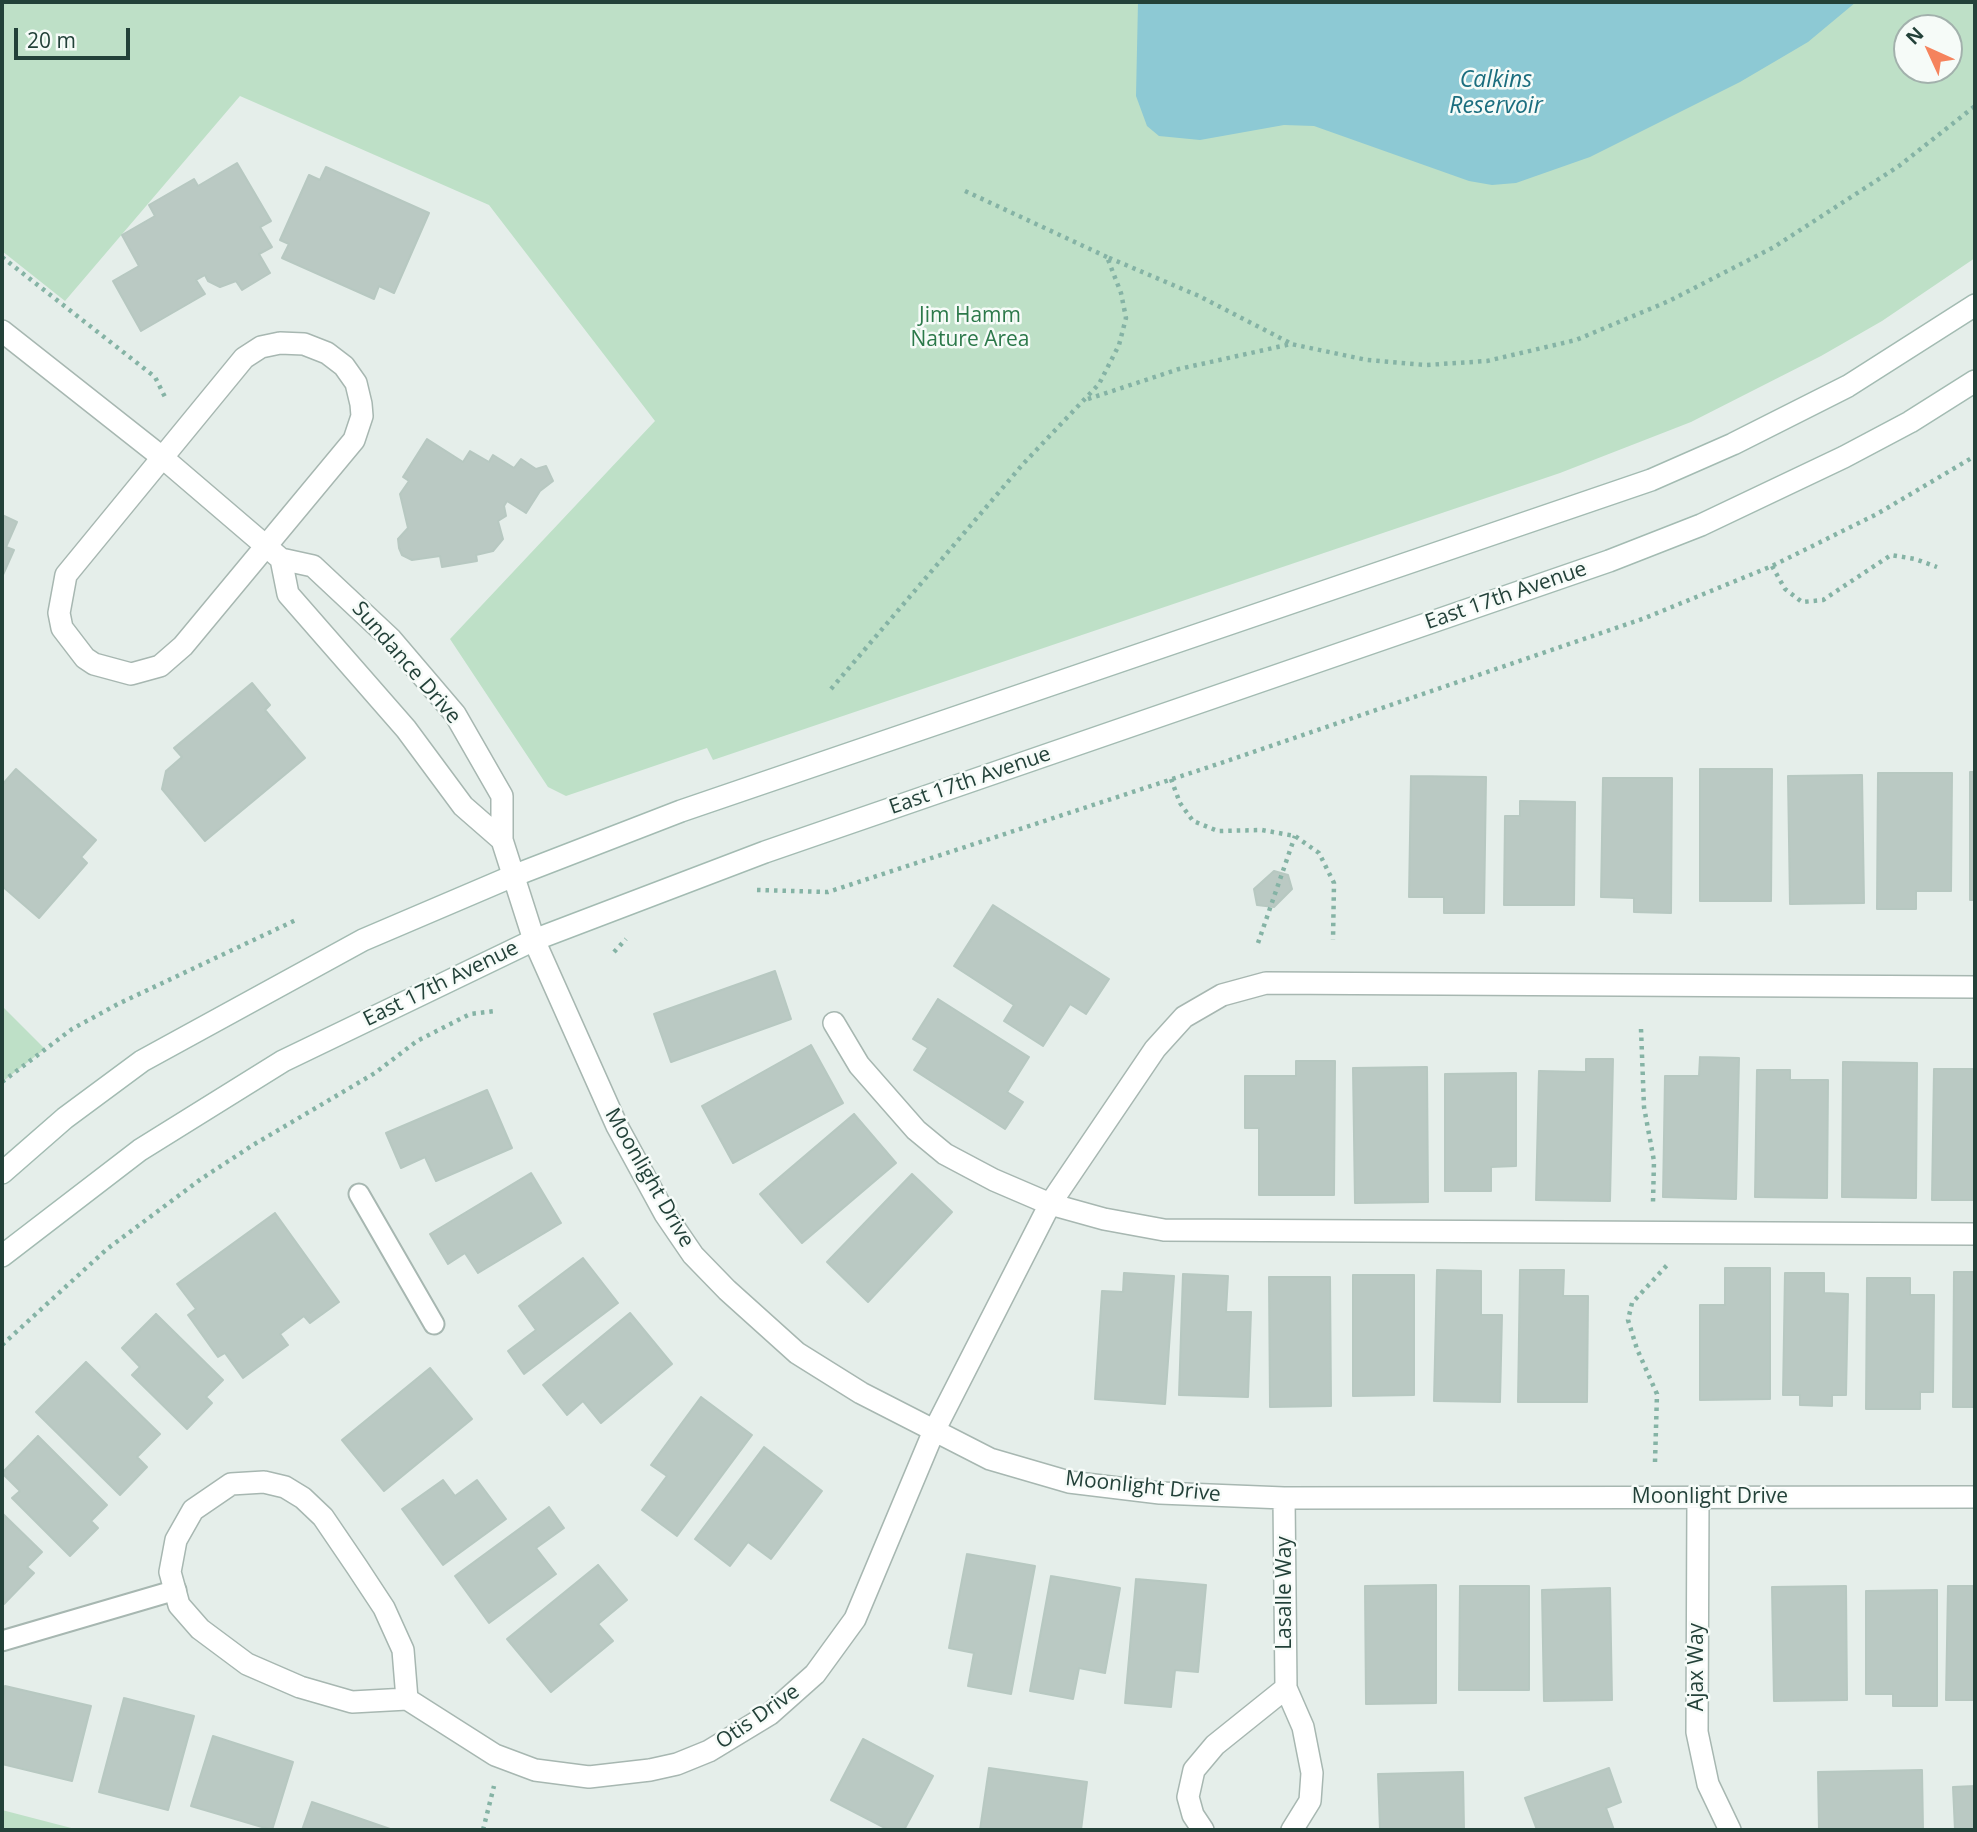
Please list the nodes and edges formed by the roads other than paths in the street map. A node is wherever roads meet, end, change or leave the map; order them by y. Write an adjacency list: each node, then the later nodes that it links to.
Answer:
1 (1975, 305): 7 (street)
2 (2, 331): 4 (street, Sundance Drive)
3 (1975, 381): 8 (street, East 17th Avenue)
4 (163, 458): 5 (street, Sundance Drive); 5 (street); 5 (street)
5 (274, 552): 6 (street, Sundance Drive); 6 (street, Sundance Drive)
6 (502, 840): 7 (street, Sundance Drive)
7 (513, 876): 8 (street, Sundance Drive); 11 (street)
8 (534, 940): 15 (street, East 17th Avenue); 17 (street, Moonlight Drive)
9 (1975, 987): 13 (street, Otis Drive)
10 (834, 1023): 13 (street)
11 (2, 1173)
12 (359, 1194): 16 (lane)
13 (1050, 1204): 14 (street); 17 (street, Otis Drive)
14 (1975, 1234)
15 (2, 1256)
16 (434, 1324)
17 (933, 1433): 20 (street, Moonlight Drive); 24 (street, Otis Drive)
18 (1698, 1497): 19 (street, Moonlight Drive); 20 (street, Moonlight Drive); 27 (street, Ajax Way)
19 (1975, 1497)
20 (1284, 1498): 23 (street, Lasalle Way)
21 (176, 1590): 22 (lane); 24 (street); 24 (street)
22 (2, 1641)
23 (1286, 1688): 25 (street); 26 (street)
24 (407, 1699)
25 (1203, 1830)
26 (1292, 1830)
27 (1730, 1830)

